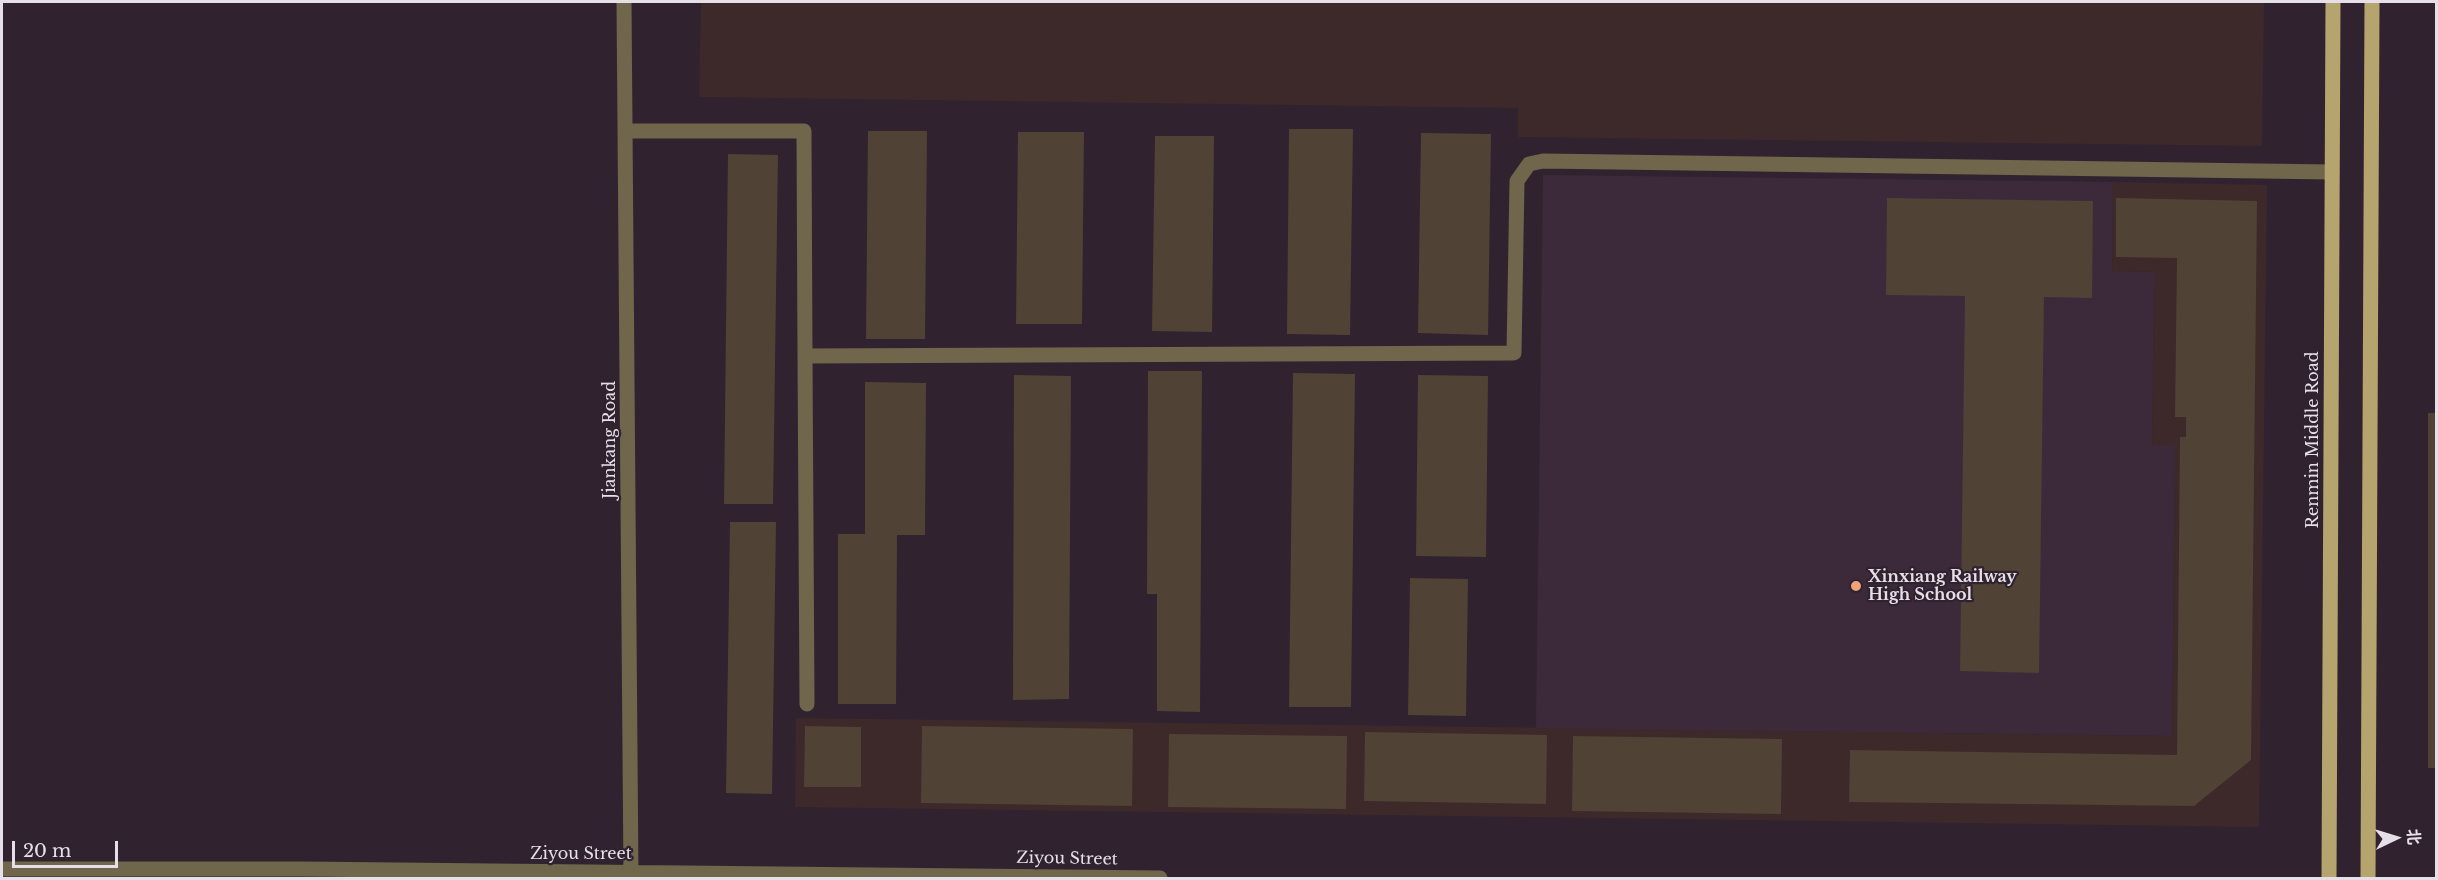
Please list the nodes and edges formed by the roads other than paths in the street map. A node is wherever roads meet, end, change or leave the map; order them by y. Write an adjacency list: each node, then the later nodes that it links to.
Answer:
1 (624, 2): 4 (street, Jiankang Road)
2 (2333, 2): 5 (main road, Renmin Middle Road)
3 (2372, 2): 12 (main road)
4 (626, 131): 6 (street); 9 (street, Jiankang Road)
5 (2332, 172): 6 (street); 11 (main road, Renmin Middle Road)
6 (805, 356): 7 (street)
7 (807, 704)
8 (2, 869): 9 (street, Ziyou Street)
9 (631, 875): 10 (street, Ziyou Street)
10 (1160, 879)
11 (2329, 879)
12 (2368, 879)

